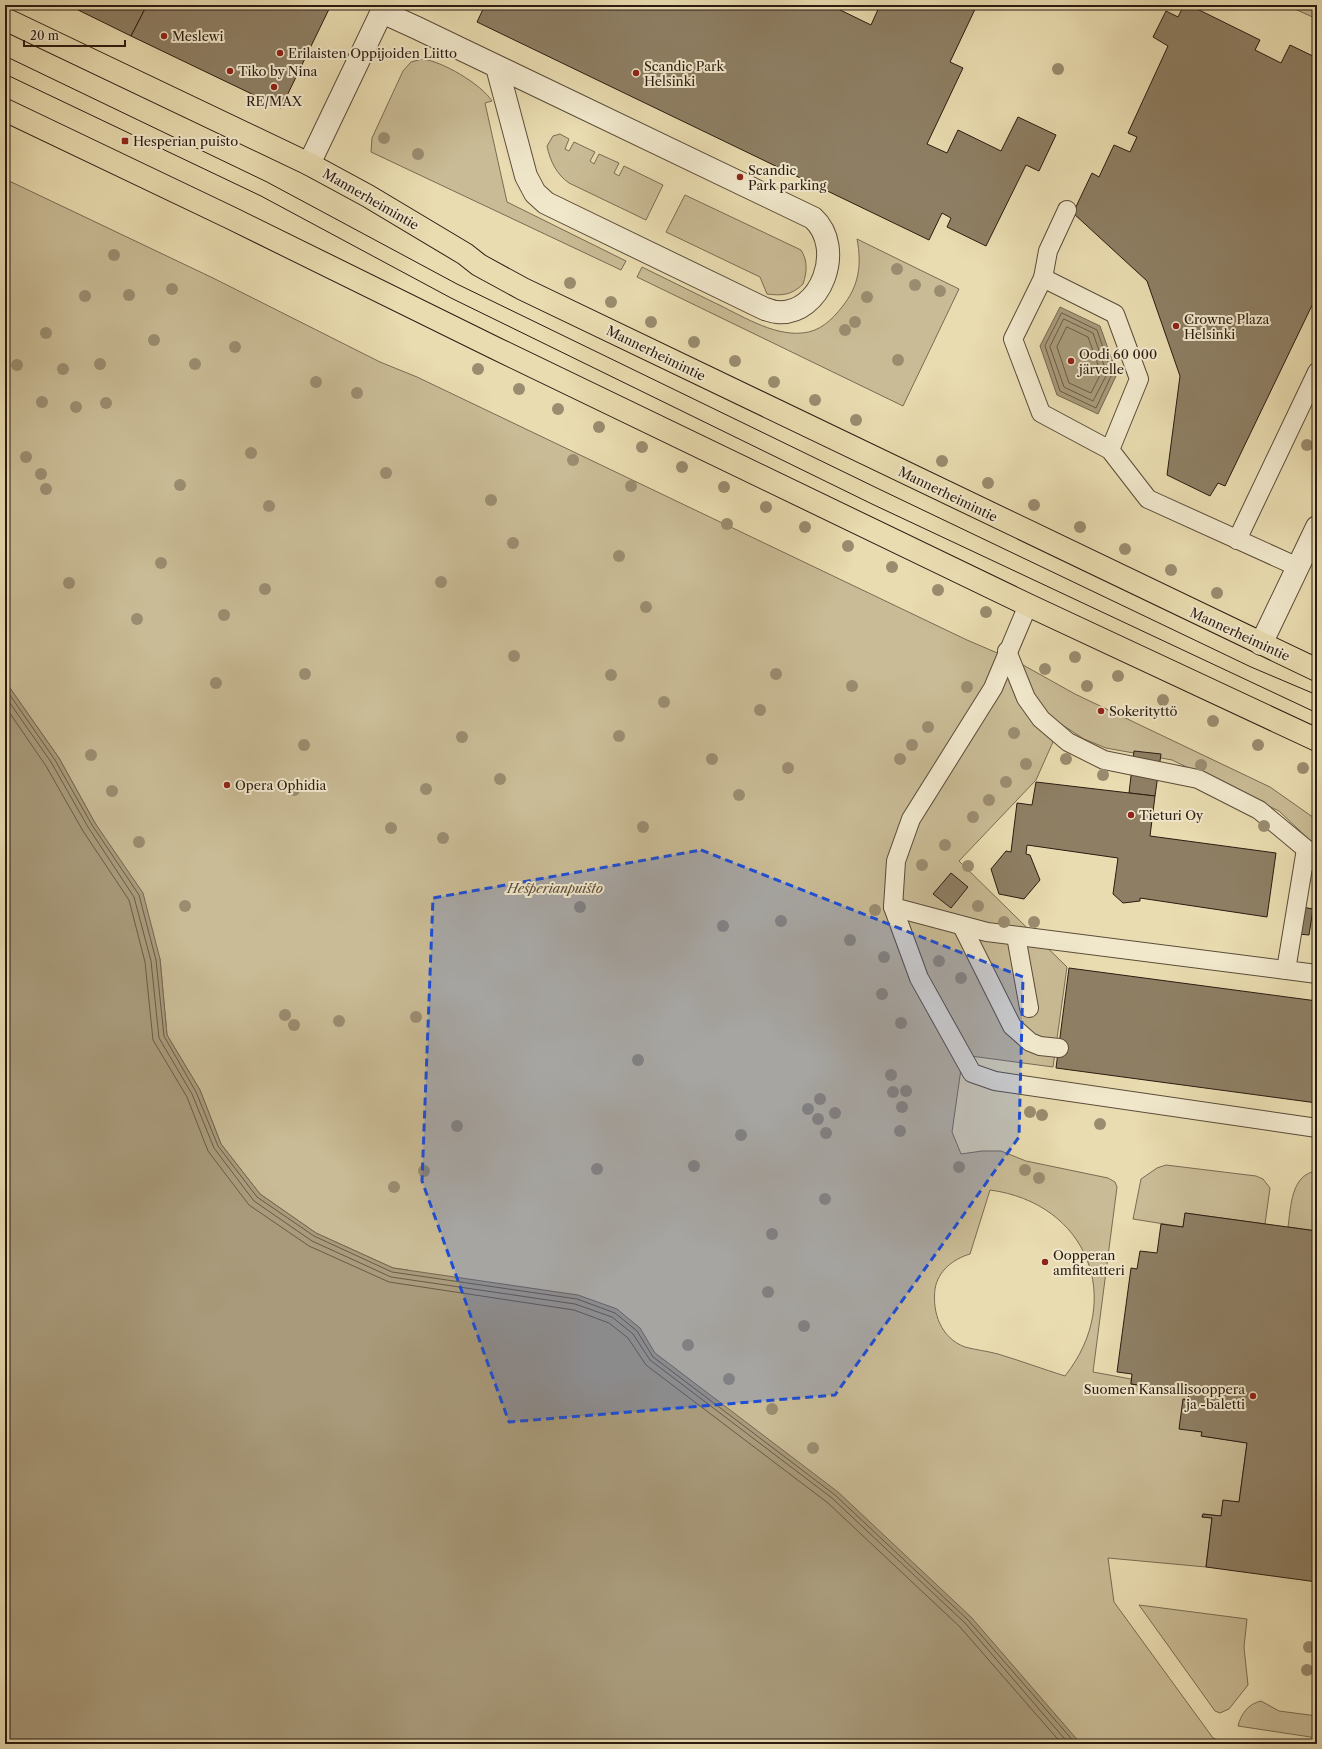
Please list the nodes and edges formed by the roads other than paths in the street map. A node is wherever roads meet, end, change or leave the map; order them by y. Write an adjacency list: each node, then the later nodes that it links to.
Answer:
1 (384, 8): 3 (street); 5 (street)
2 (5, 19): 5 (main road, Mannerheimintie)
3 (497, 67): 3 (street)
4 (5, 110): 13 (main road)
5 (309, 164): 14 (main road, Mannerheimintie)
6 (1068, 210): 7 (lane)
7 (1043, 278): 9 (lane); 9 (lane)
8 (1317, 372): 11 (lane)
9 (1110, 450): 11 (lane)
10 (1317, 527): 12 (street)
11 (1237, 540): 12 (lane)
12 (1298, 567): 14 (street)
13 (1028, 605): 15 (lane); 17 (main road)
14 (1261, 644): 16 (main road, Mannerheimintie)
15 (1007, 651): 18 (lane); 19 (lane)
16 (1317, 670)
17 (1317, 740)
18 (1312, 856): 22 (lane)
19 (893, 907): 20 (lane); 26 (lane)
20 (962, 926): 21 (lane); 25 (lane)
21 (1016, 936): 22 (lane); 24 (lane)
22 (1286, 970): 23 (lane)
23 (1317, 974)
24 (1029, 1008)
25 (1059, 1048)
26 (1317, 1128)

